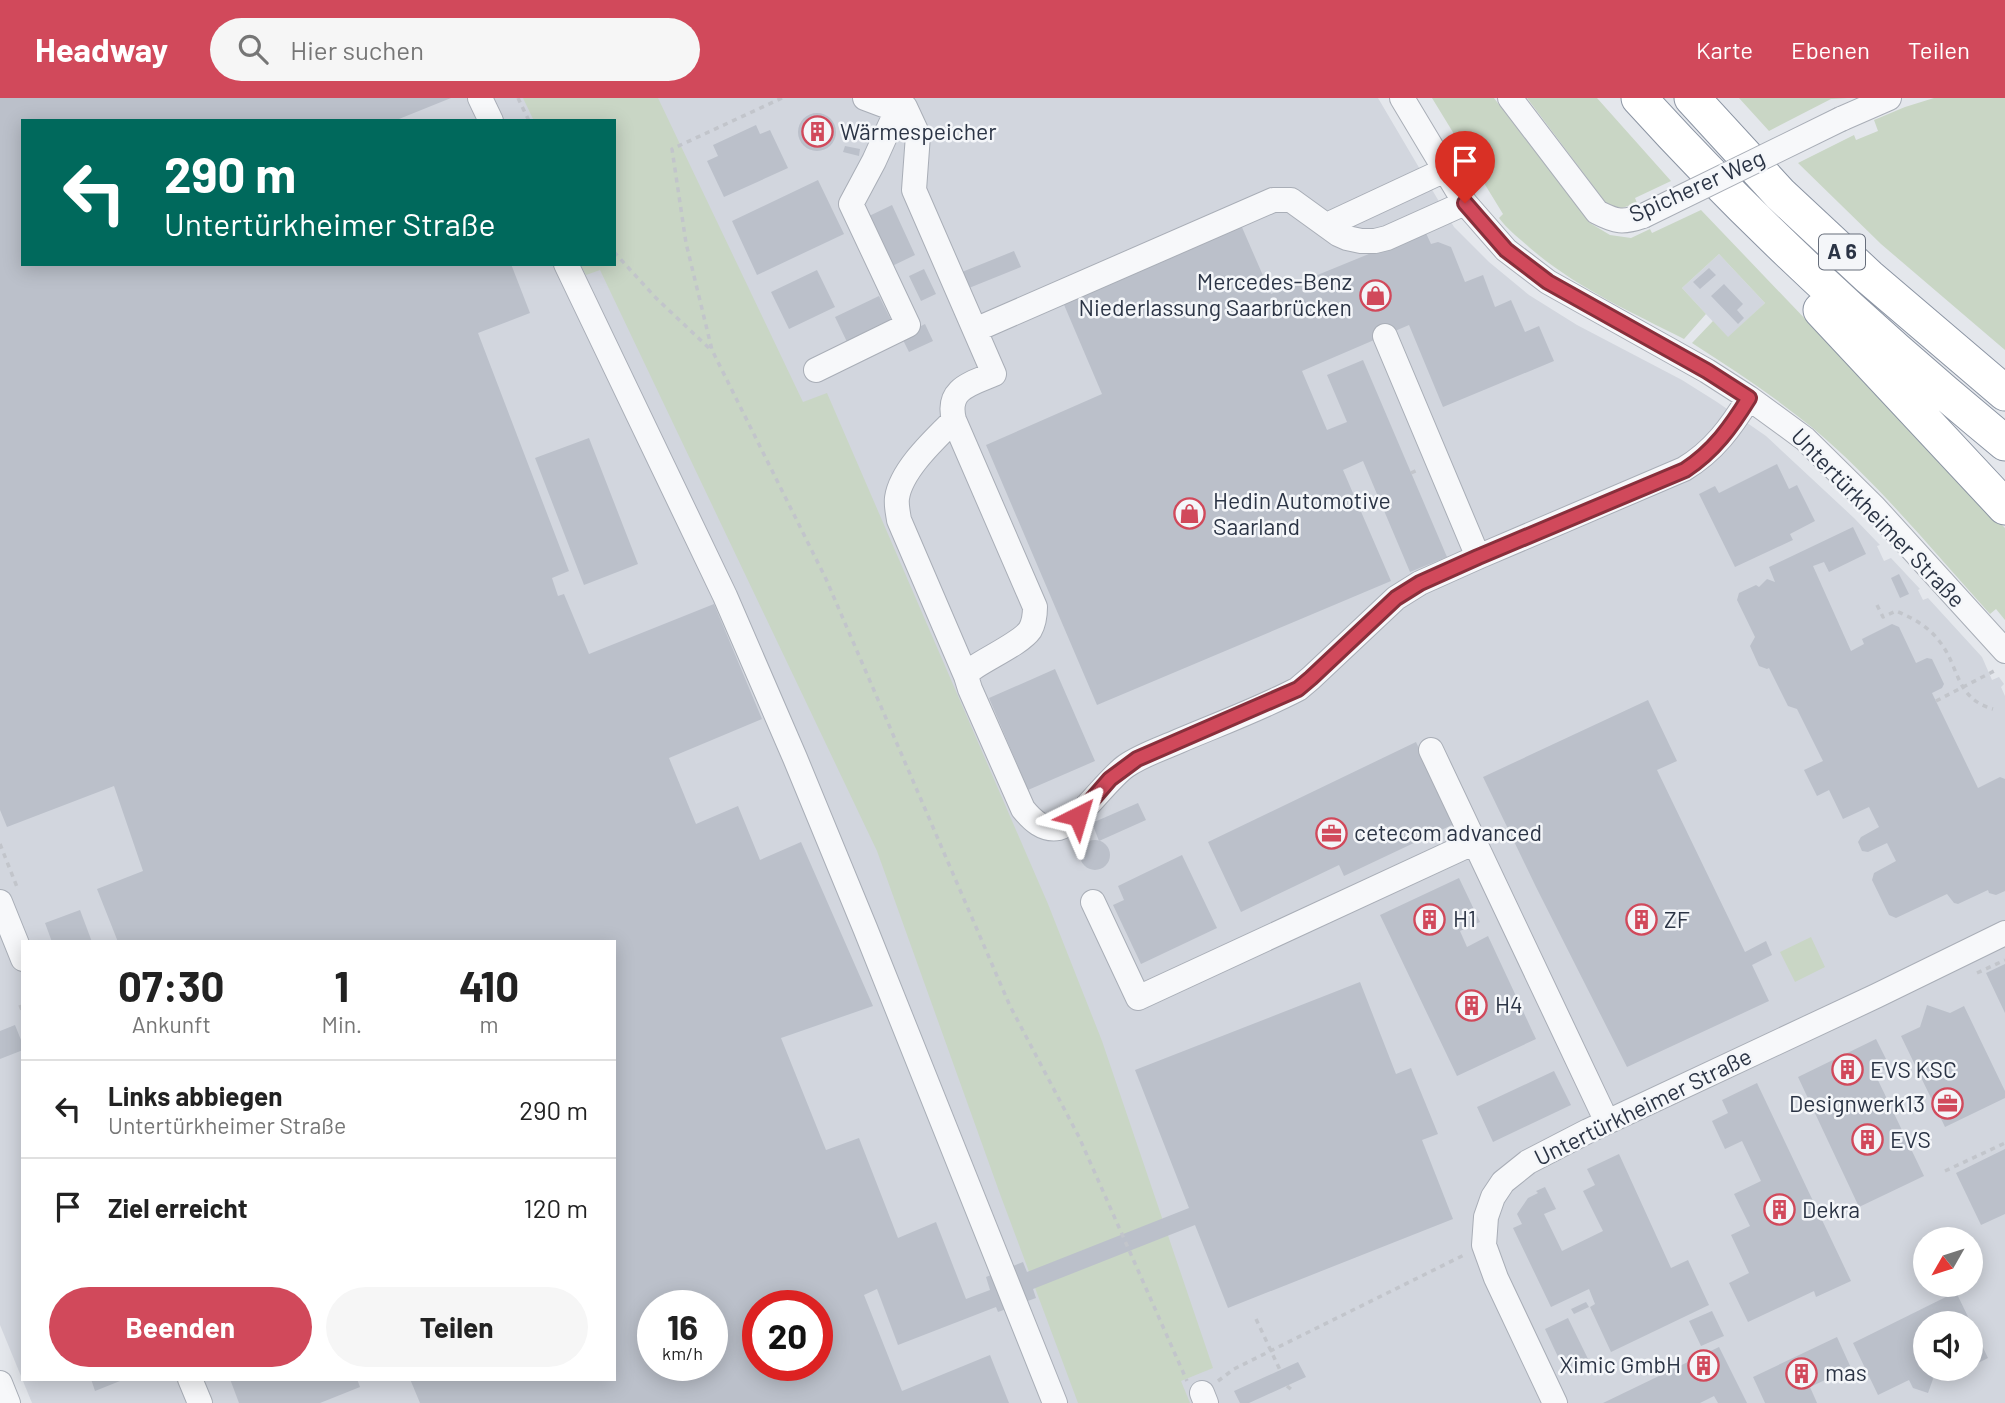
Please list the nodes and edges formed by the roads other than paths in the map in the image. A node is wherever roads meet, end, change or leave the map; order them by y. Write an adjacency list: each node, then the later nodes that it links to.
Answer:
1 (480, 98): 9 (street)
2 (865, 98): 8 (street)
3 (1402, 98): 10 (street, Untertürkheimer Straße)
4 (1510, 98): 7 (street, Spicherer Weg, bridge)
5 (1639, 98): 12 (highway, A 6)
6 (1692, 98): 18 (highway, A 6)
7 (1889, 98)
8 (910, 105): 15 (street); 17 (street)
9 (490, 119)
10 (1445, 170): 11 (street, Untertürkheimer Straße); 13 (street)
11 (1465, 203): 13 (street); 19 (street, Untertürkheimer Straße)
12 (1752, 218): 21 (highway, A 6); 22 (highway, A 6)
13 (1327, 225): 15 (street)
14 (567, 266): 35 (street)
15 (975, 330): 20 (street)
16 (1385, 336): 23 (street)
17 (816, 370)
18 (2005, 393)
19 (1749, 398): 23 (street); 24 (street, Untertürkheimer Straße)
20 (954, 420): 25 (street); 25 (street)
21 (2005, 443)
22 (2005, 507)
23 (1478, 557): 25 (street)
24 (2003, 660)
25 (967, 676)
26 (1431, 750): 27 (street)
27 (1475, 842): 29 (street); 32 (street)
28 (0, 902): 31 (street)
29 (1093, 902)
30 (2005, 933): 32 (street, Untertürkheimer Straße)
31 (21, 954)
32 (1607, 1122): 36 (street, Untertürkheimer Straße)
33 (0, 1383): 34 (street)
34 (8, 1403)
35 (1055, 1403)
36 (1555, 1403)

